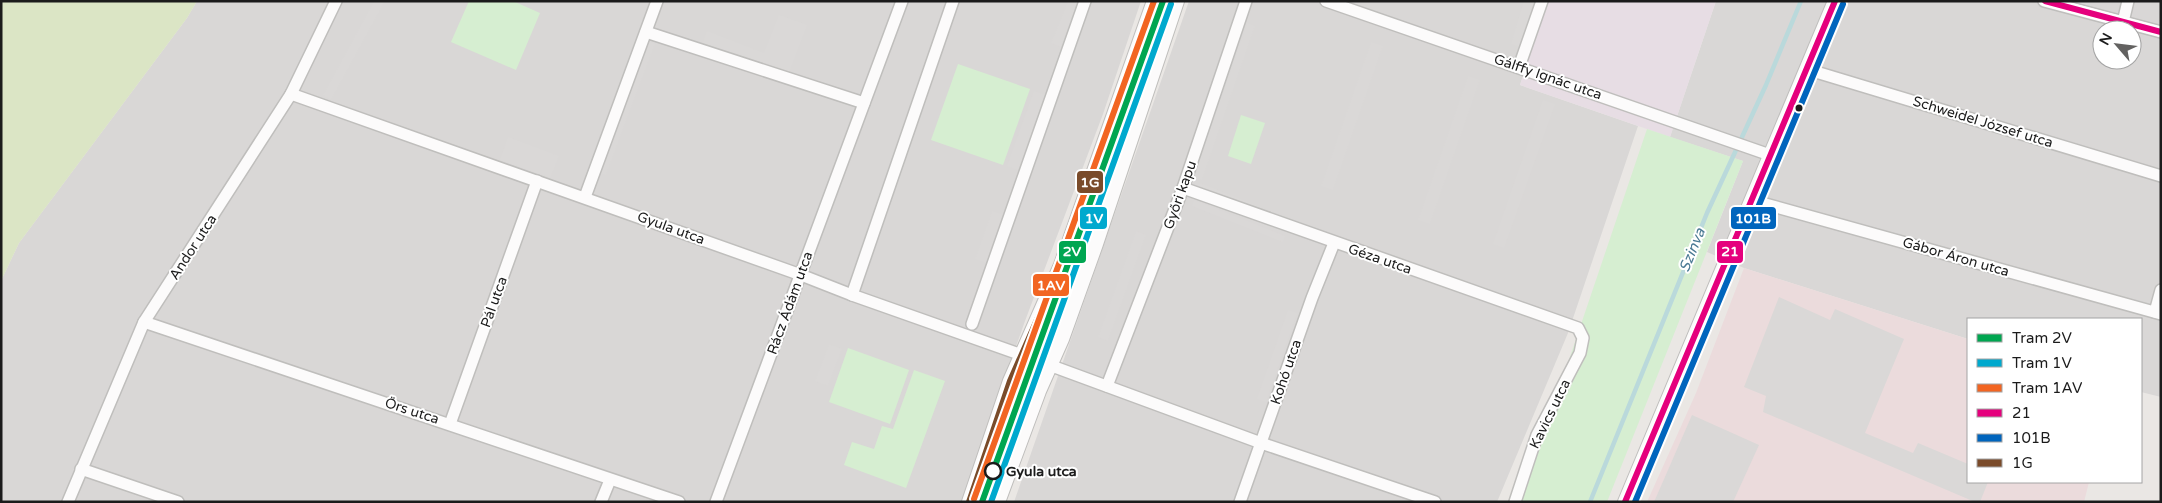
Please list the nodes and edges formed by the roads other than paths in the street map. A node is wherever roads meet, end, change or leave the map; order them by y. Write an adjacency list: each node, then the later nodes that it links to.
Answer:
1 (336, 1): 21 (street, Andor utca)
2 (657, 1): 17 (street)
3 (902, 1): 22 (street, Rácz Ádám utca)
4 (953, 1): 32 (street)
5 (1085, 1): 35 (street)
6 (1154, 1): 37 (street)
7 (1177, 1): 38 (street)
8 (1246, 1): 26 (street, Győri kapu)
9 (1326, 1): 19 (street, Gálffy Ignác utca)
10 (1542, 1): 19 (street)
11 (1835, 1): 20 (street)
12 (2044, 1): 14 (street)
13 (2128, 1): 15 (street)
14 (2115, 20)
15 (2123, 20)
16 (2142, 27): 18 (street)
17 (646, 32): 22 (street); 27 (street)
18 (2161, 32)
19 (1520, 67): 23 (street, Gálffy Ignác utca)
20 (1806, 69): 23 (street); 24 (street, Schweidel József utca)
21 (291, 94): 25 (street, Gyula utca); 34 (street, Andor utca)
22 (864, 104): 30 (street, Rácz Ádám utca)
23 (1770, 155): 28 (street)
24 (2161, 176)
25 (537, 181): 27 (street, Gyula utca); 40 (street, Pál utca)
26 (1183, 188): 29 (street, Géza utca); 39 (street, Győri kapu)
27 (585, 197): 30 (street, Gyula utca)
28 (1751, 200): 33 (street, Gábor Áron utca); 54 (street)
29 (1334, 243): 36 (street, Géza utca); 41 (street, Kohó utca)
30 (801, 275): 32 (street, Gyula utca); 48 (street, Rácz Ádám utca)
31 (2161, 290): 33 (street)
32 (852, 295): 37 (street, Gyula utca)
33 (2158, 313)
34 (144, 322): 40 (street, Örs utca); 42 (street, Andor utca)
35 (972, 324)
36 (1578, 328): 53 (street, Kavics utca)
37 (1022, 355): 38 (street, Gyula utca); 49 (street)
38 (1049, 365): 39 (street, Gyula utca); 50 (street)
39 (1107, 386): 41 (street, Gyula utca)
40 (450, 424): 43 (street, Örs utca)
41 (1262, 444): 51 (street, Kohó utca); 52 (street, Gyula utca)
42 (81, 469): 44 (street, Andor utca); 45 (street)
43 (610, 480): 46 (street); 47 (street, Örs utca)
44 (68, 502)
45 (178, 502)
46 (601, 502)
47 (679, 502)
48 (716, 502)
49 (969, 502)
50 (998, 502)
51 (1240, 502)
52 (1435, 502)
53 (1516, 502)
54 (1625, 502)

